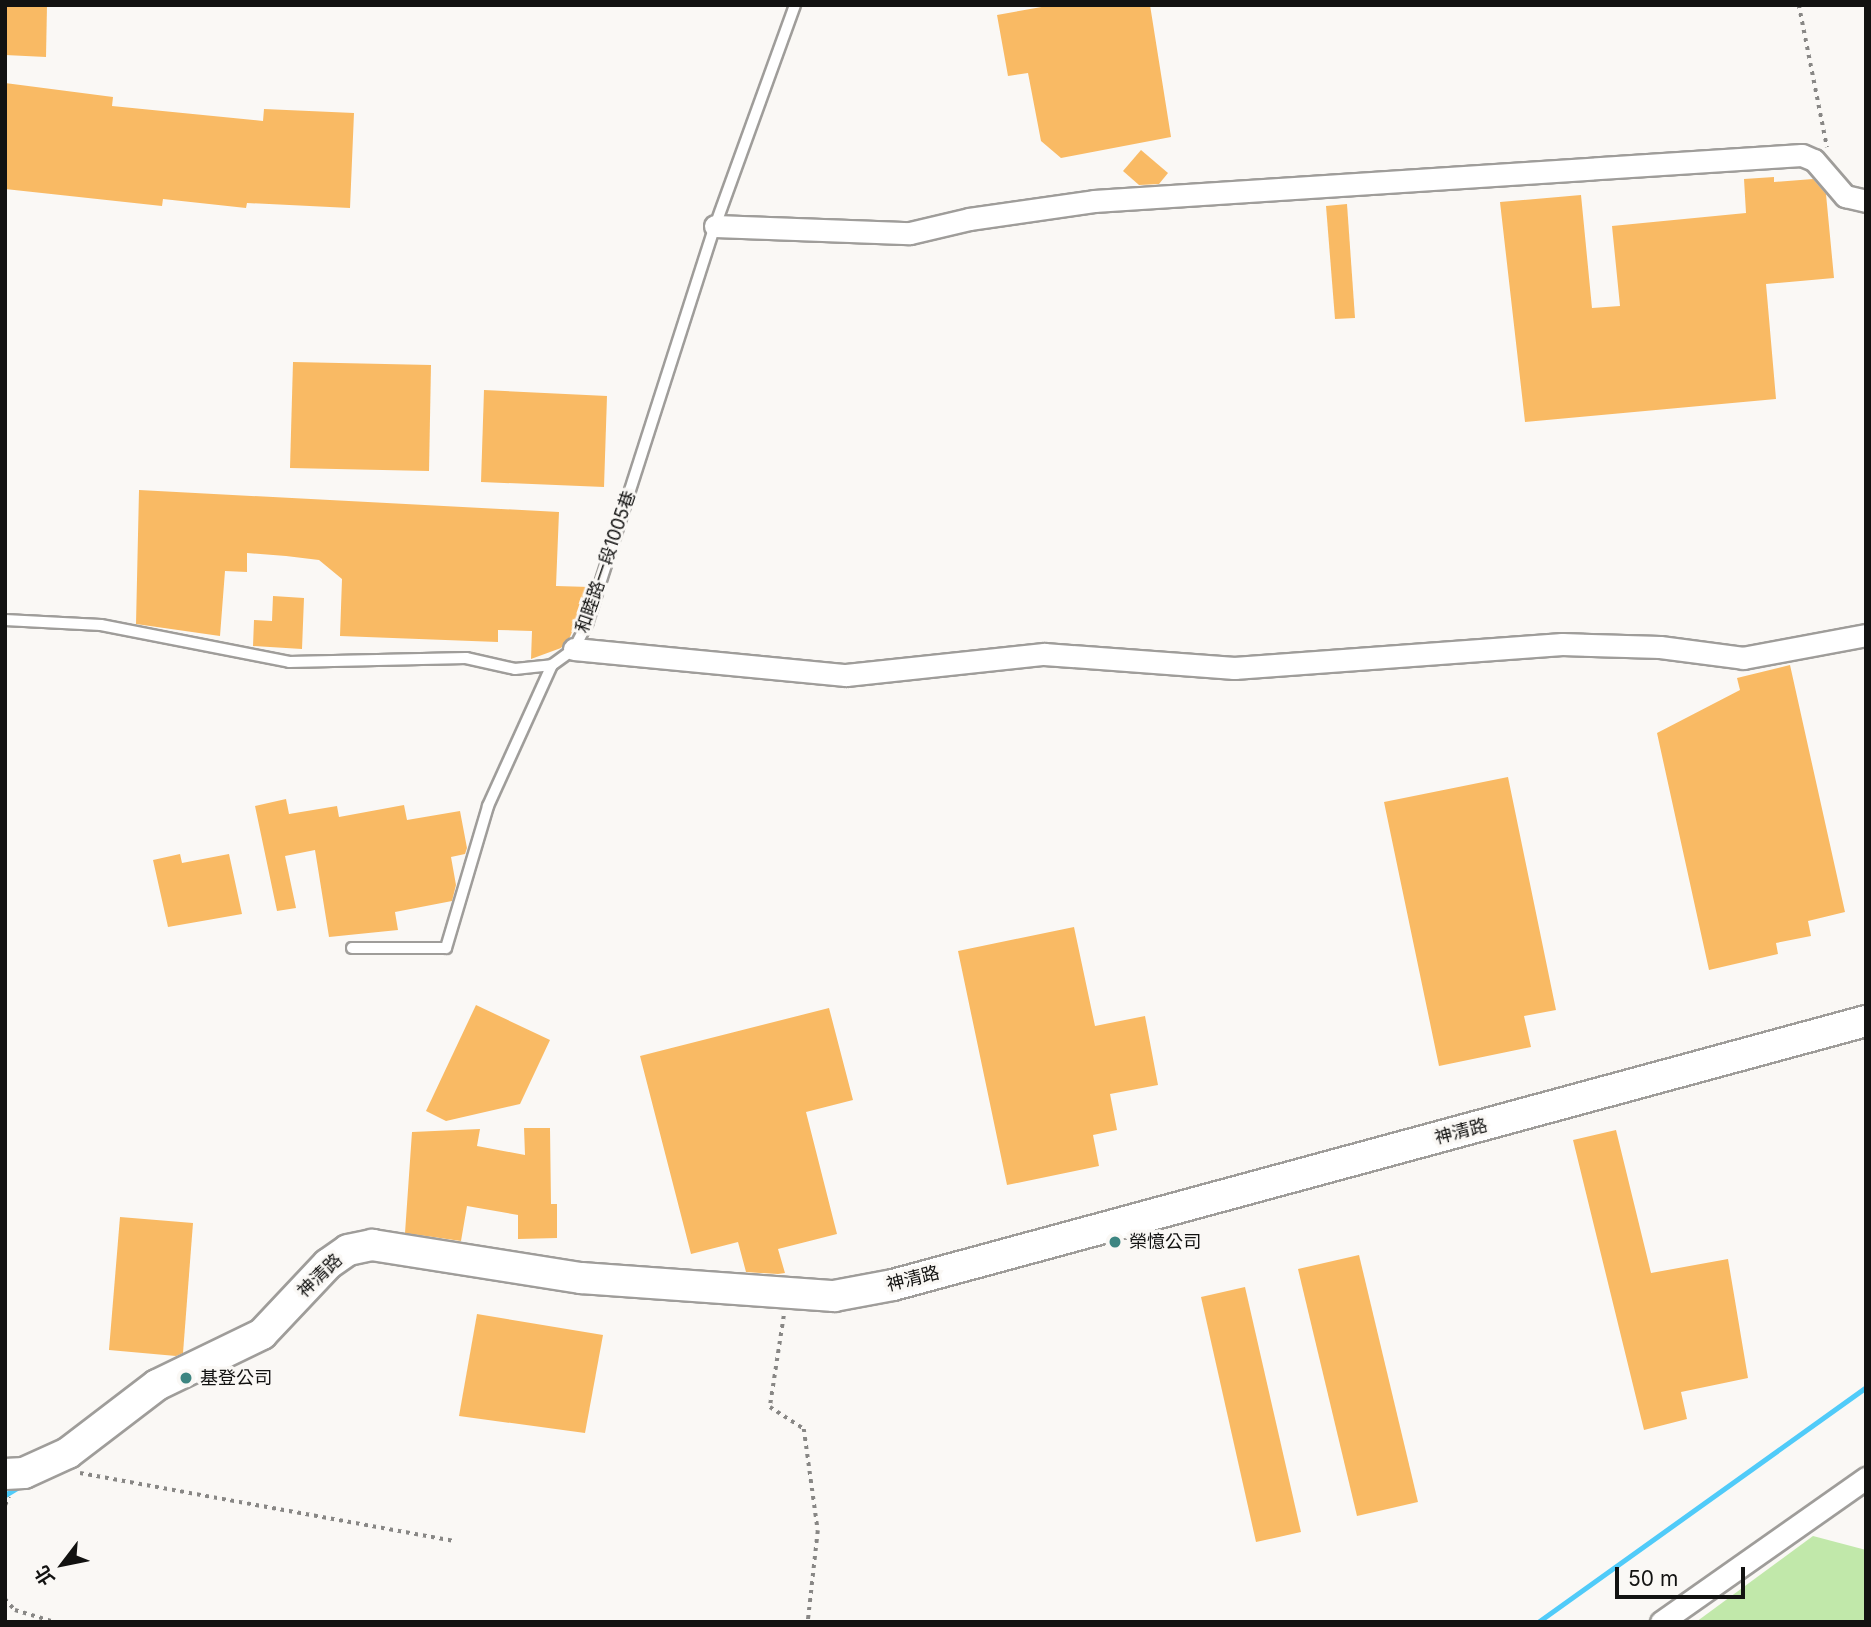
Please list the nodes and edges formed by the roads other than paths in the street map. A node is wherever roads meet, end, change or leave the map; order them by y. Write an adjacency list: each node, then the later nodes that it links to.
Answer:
1 (795, 5): 3 (lane, 和睦路一段1005巷)
2 (1866, 201): 3 (street)
3 (715, 226): 6 (lane, 和睦路一段1005巷)
4 (5, 620): 7 (lane, 和睦路一段1005巷)
5 (1866, 635): 6 (street)
6 (574, 649): 7 (lane, 和睦路一段1005巷)
7 (552, 665): 8 (lane)
8 (352, 948)
9 (1866, 1021): 10 (street, 神清路)
10 (5, 1474)
11 (1866, 1478): 12 (street)
12 (1661, 1622)

